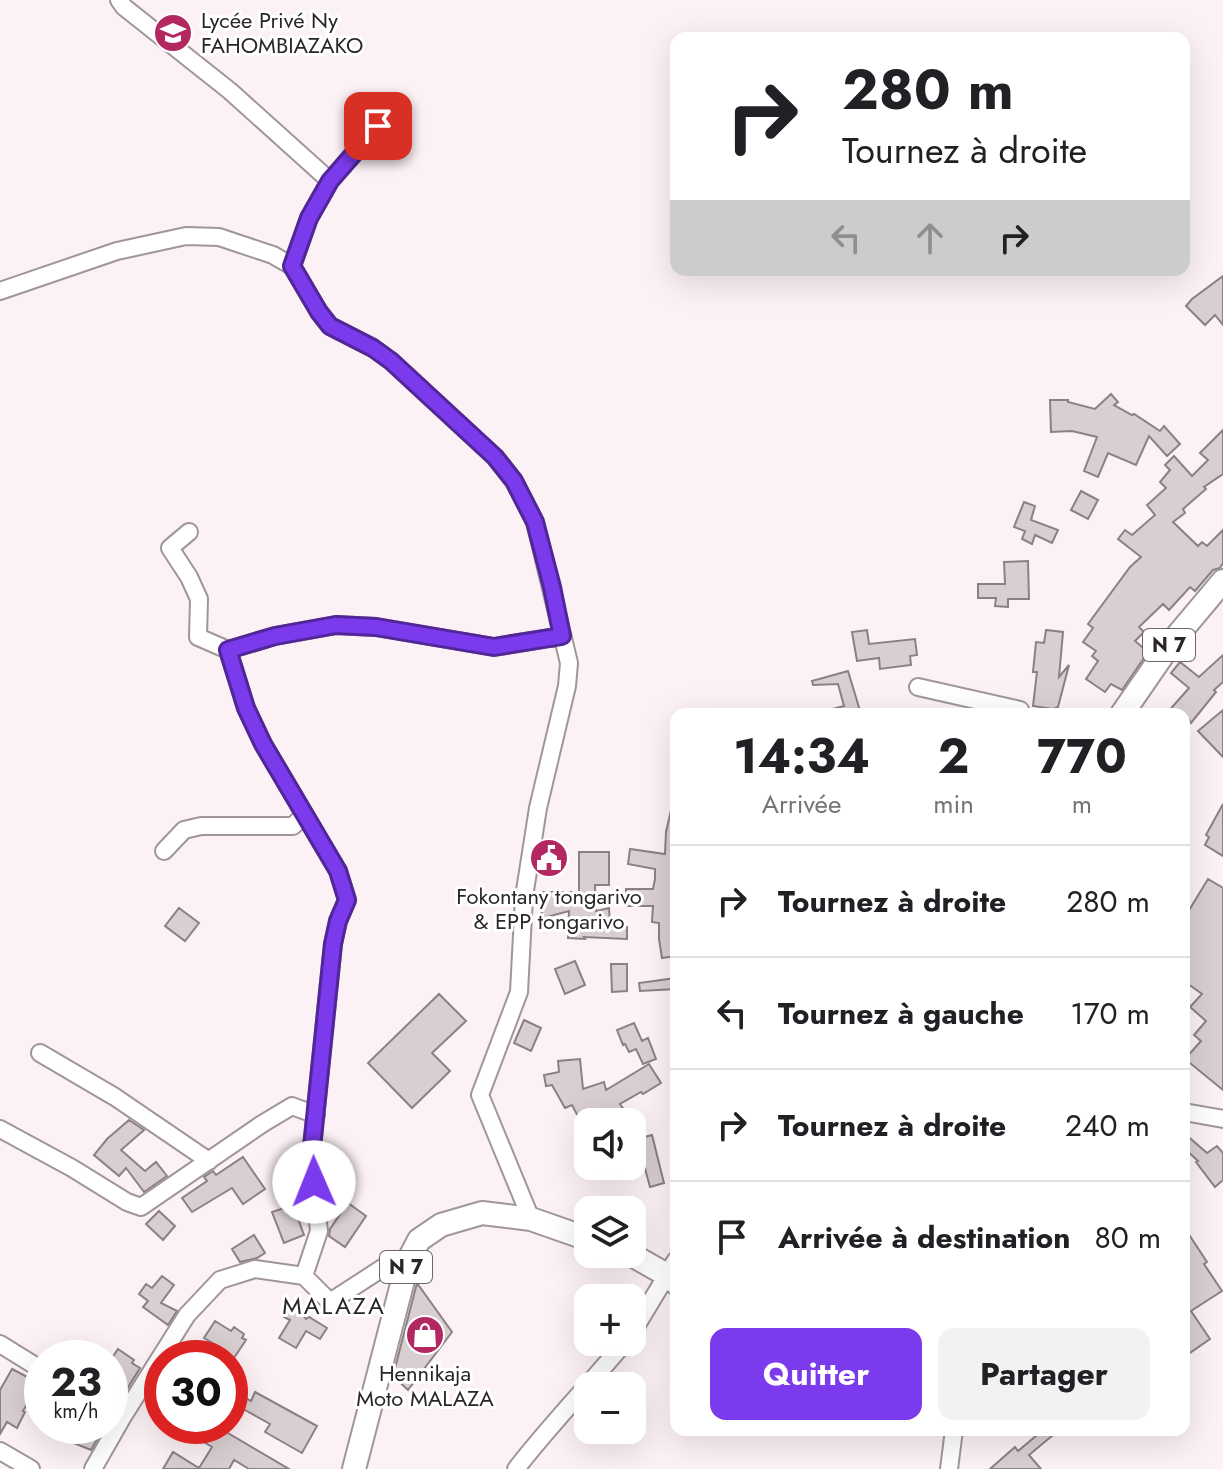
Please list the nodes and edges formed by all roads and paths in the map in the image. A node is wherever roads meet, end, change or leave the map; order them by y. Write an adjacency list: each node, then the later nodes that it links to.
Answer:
1 (119, 0): 3 (street)
2 (394, 108): 3 (street)
3 (330, 181): 4 (street)
4 (292, 266): 5 (street); 8 (street)
5 (0, 291)
6 (189, 532): 9 (street)
7 (1223, 581): 12 (main road, N 7)
8 (562, 636): 9 (street); 21 (street)
9 (228, 650): 13 (street)
10 (918, 687): 11 (street)
11 (1011, 708)
12 (1126, 708)
13 (304, 815): 14 (street); 17 (street)
14 (164, 851)
15 (40, 1053): 20 (street)
16 (1190, 1113): 18 (street)
17 (316, 1115): 20 (street); 26 (street)
18 (1223, 1119)
19 (0, 1129): 20 (street)
20 (209, 1161)
21 (531, 1219): 22 (main road, N 7); 23 (main road, N 7)
22 (574, 1234)
23 (408, 1261): 26 (street); 38 (main road, N 7)
24 (646, 1261): 25 (main road)
25 (670, 1272)
26 (304, 1276): 32 (street)
27 (670, 1277): 28 (street)
28 (646, 1313)
29 (0, 1344): 31 (street)
30 (613, 1356): 39 (street)
31 (24, 1359)
32 (128, 1398)
33 (953, 1436): 40 (street)
34 (104, 1444): 37 (street)
35 (0, 1451): 36 (street)
36 (31, 1469)
37 (93, 1469)
38 (354, 1469)
39 (516, 1469)
40 (949, 1469)

